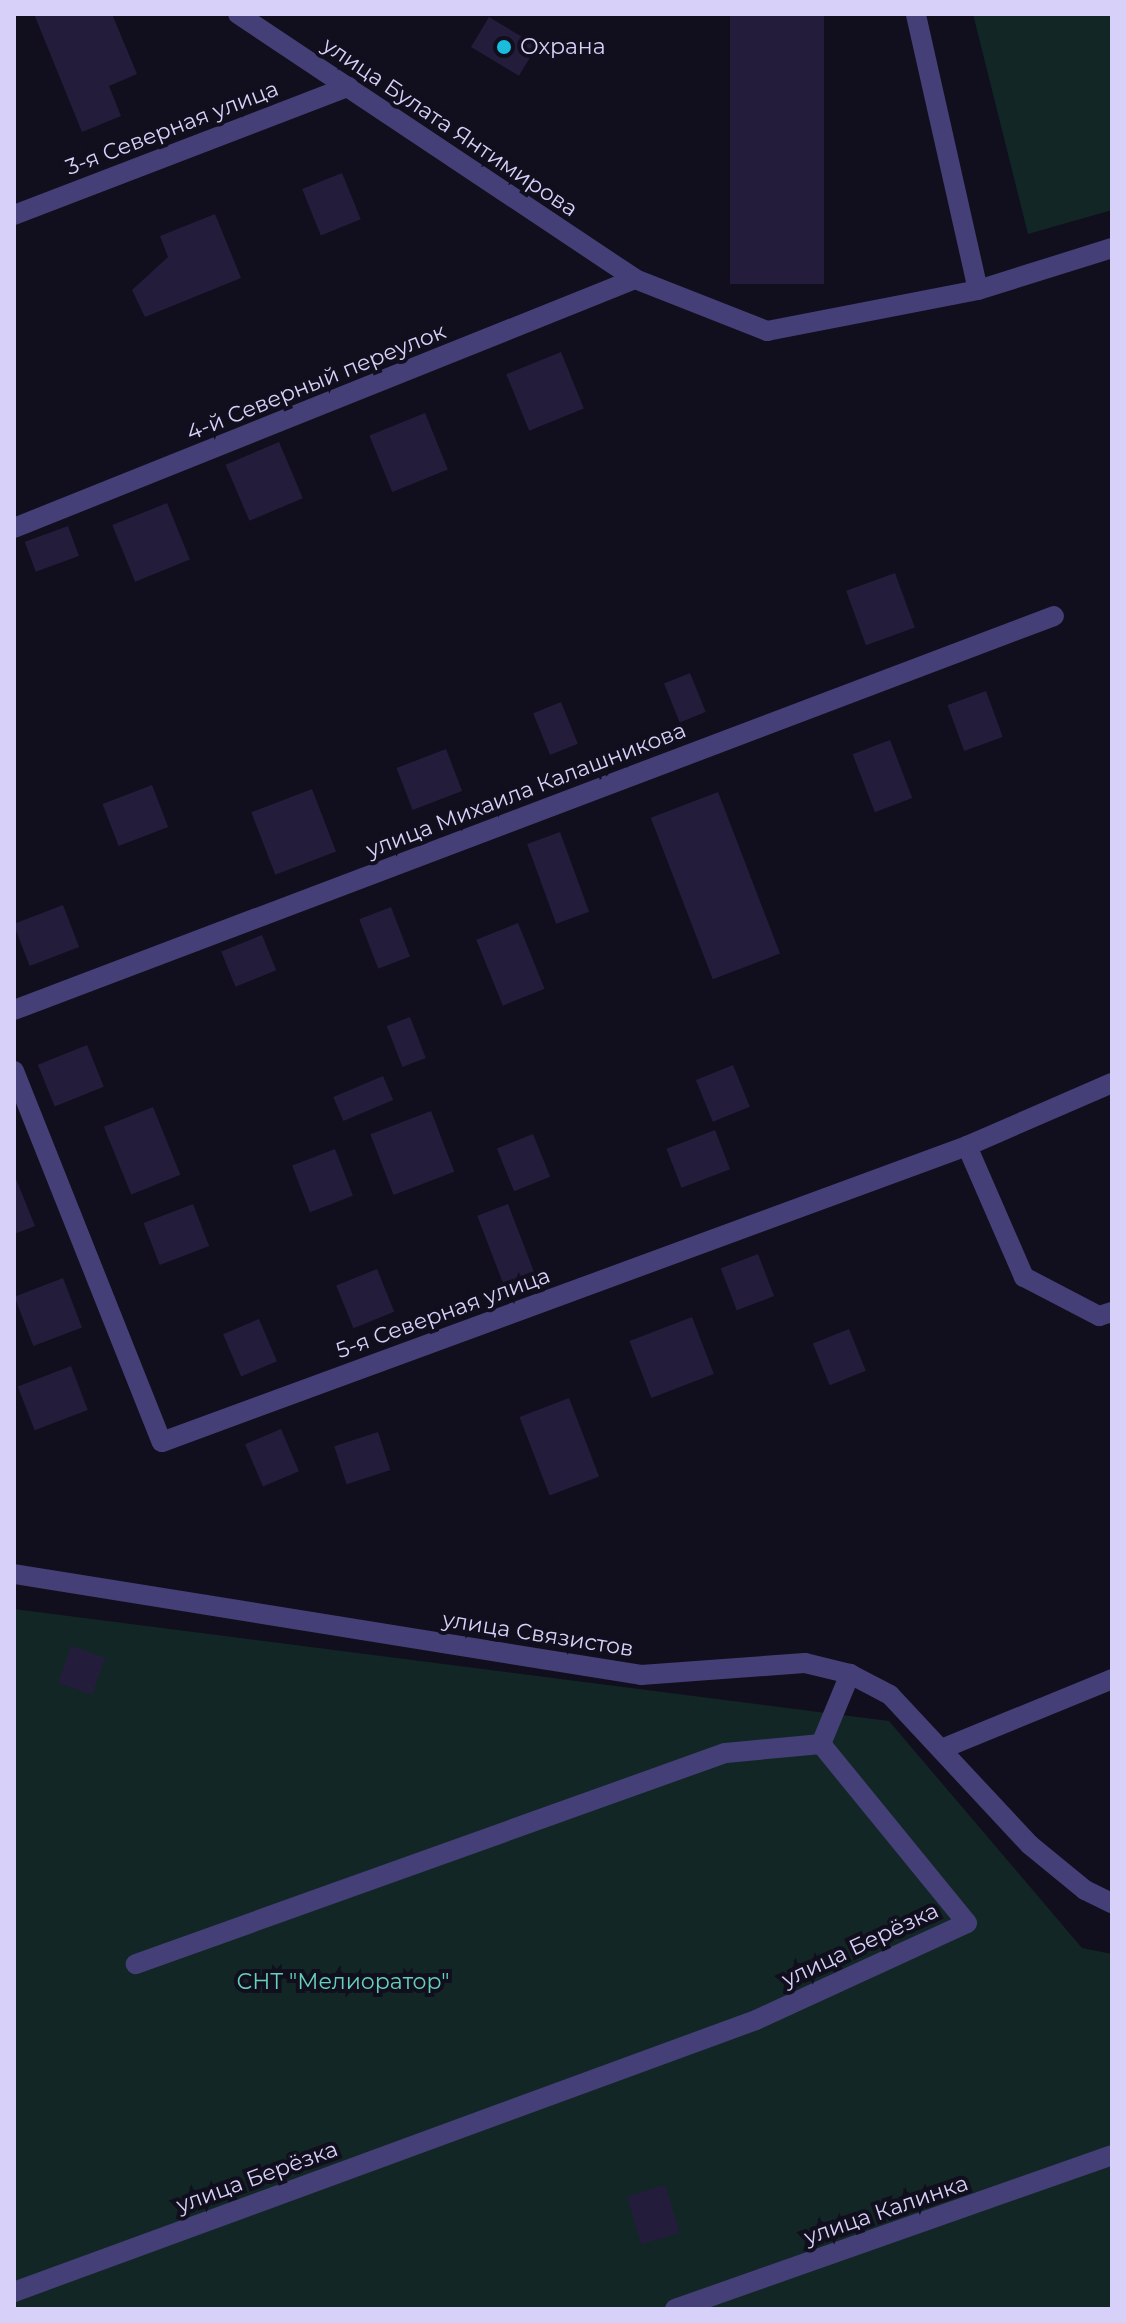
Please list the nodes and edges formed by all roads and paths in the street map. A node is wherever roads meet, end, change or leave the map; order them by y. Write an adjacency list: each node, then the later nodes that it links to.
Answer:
1 (238, 14): 3 (street, улица Булата Янтимирова)
2 (916, 14): 7 (street)
3 (348, 87): 4 (street, 3-я Северная улица); 6 (street, улица Булата Янтимирова)
4 (14, 215)
5 (1112, 248): 7 (street, улица Булата Янтимирова)
6 (635, 279): 7 (street, улица Булата Янтимирова); 8 (street, 4-й Северный переулок)
7 (978, 290)
8 (14, 528)
9 (1054, 616): 10 (street, улица Михаила Калашникова)
10 (14, 1010)
11 (14, 1071): 13 (street, 5-я Северная улица)
12 (1112, 1083): 13 (street, 5-я Северная улица)
13 (967, 1146): 14 (street)
14 (1112, 1312)
15 (14, 1574): 16 (street, улица Связистов)
16 (850, 1674): 18 (street); 19 (street, улица Связистов)
17 (1112, 1679): 19 (street)
18 (821, 1744): 21 (street); 23 (street, улица Берёзка)
19 (944, 1748): 20 (street, улица Связистов)
20 (1112, 1903)
21 (136, 1964)
22 (1112, 2155): 24 (street, улица Калинка)
23 (14, 2292)
24 (675, 2309)

